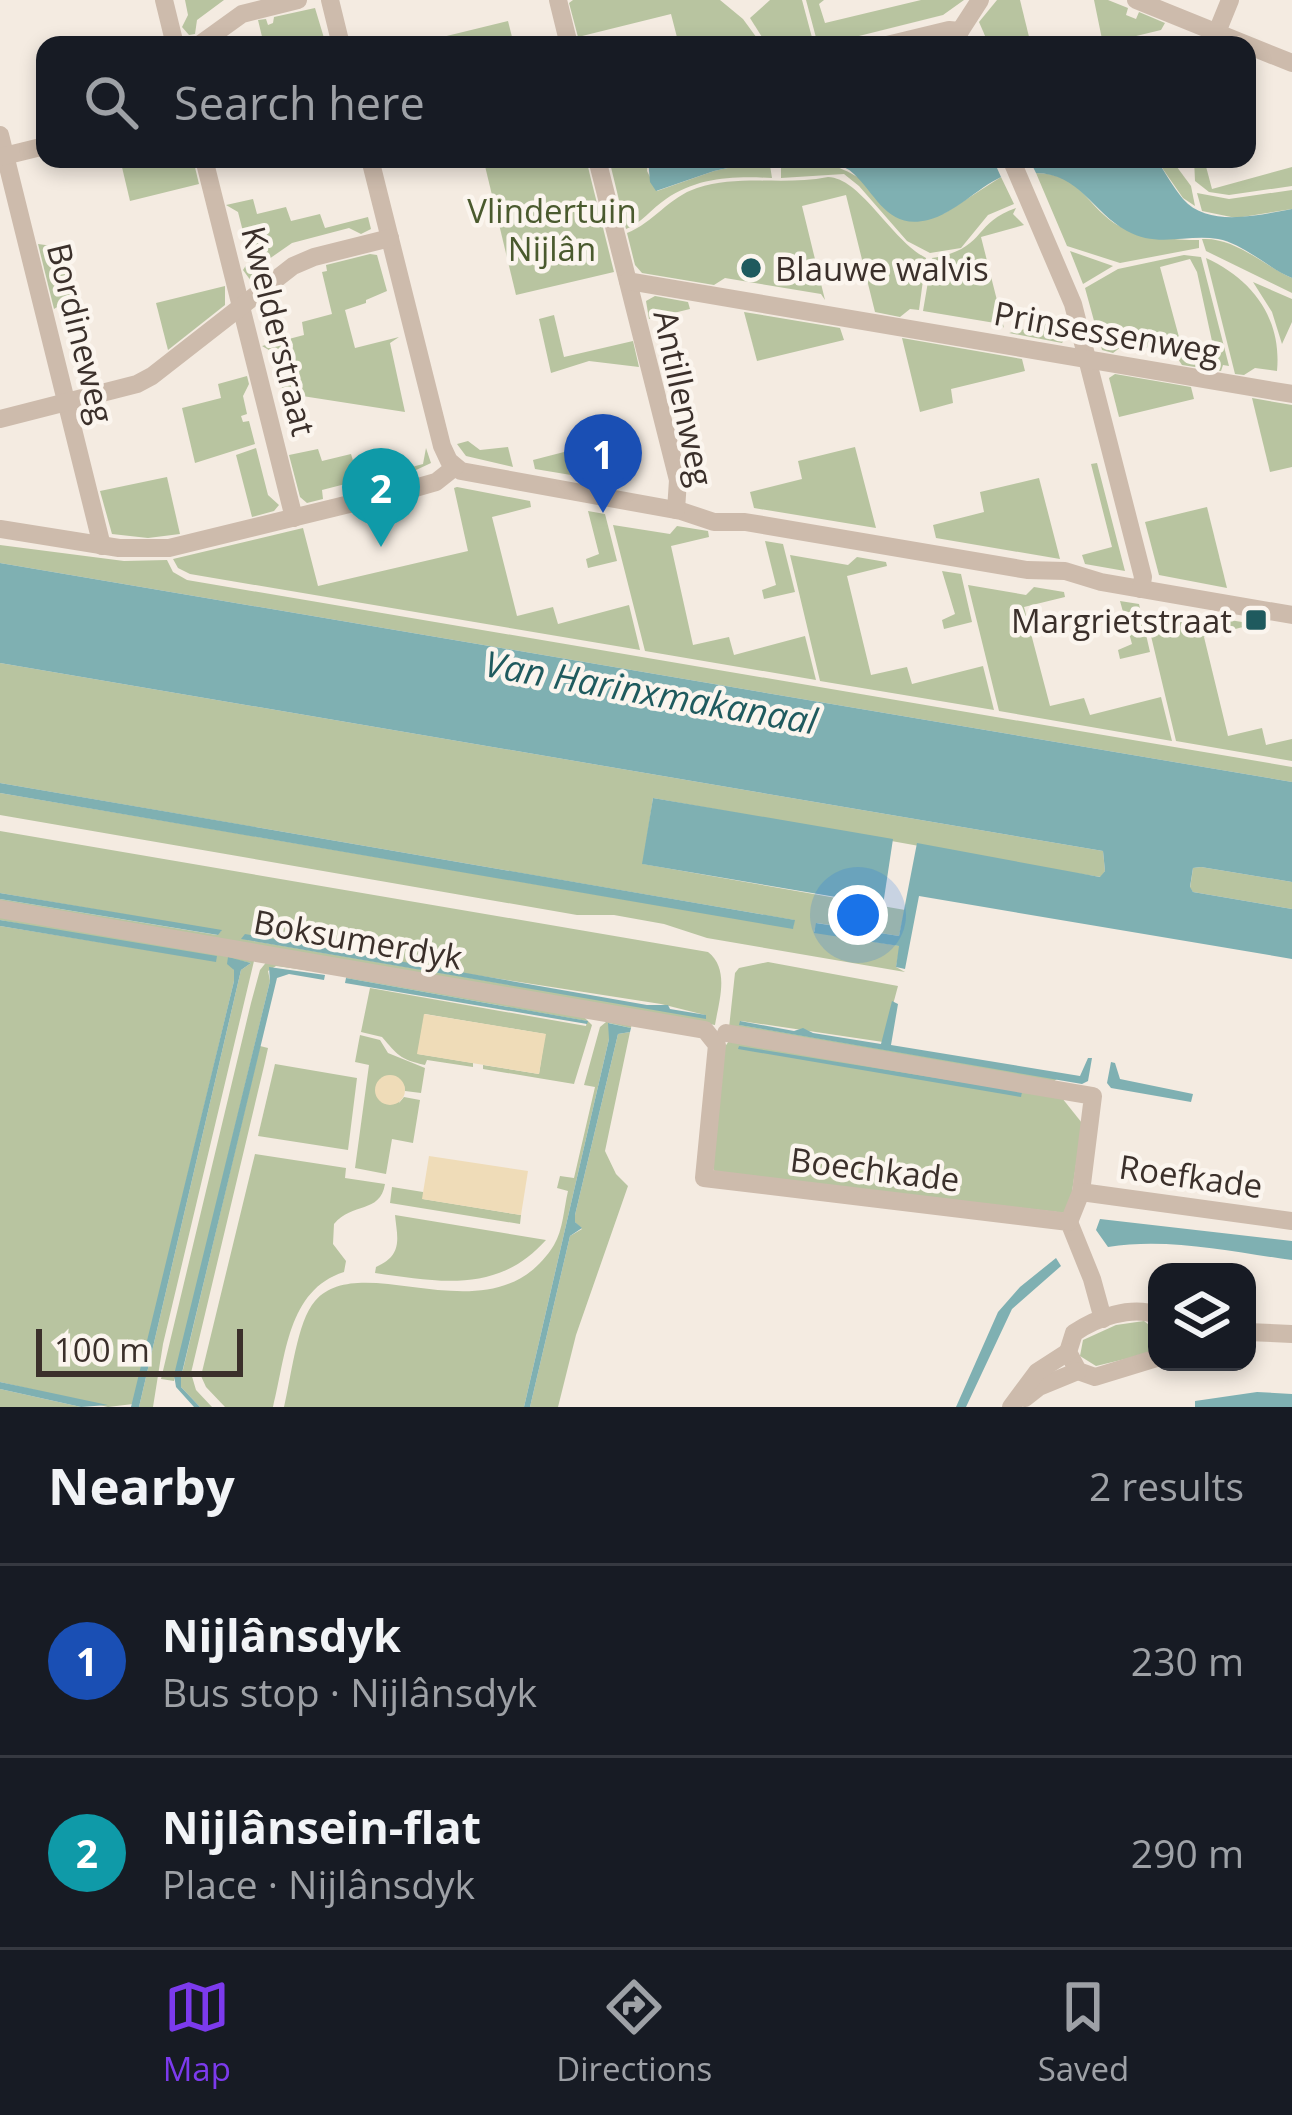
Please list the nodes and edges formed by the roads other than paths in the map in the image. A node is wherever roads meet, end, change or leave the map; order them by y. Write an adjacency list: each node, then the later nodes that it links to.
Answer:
1 (164, 0): 9 (street)
2 (298, 0): 10 (street)
3 (330, 0): 11 (street)
4 (558, 0): 12 (street)
5 (980, 0): 15 (street)
6 (1136, 0): 8 (street)
7 (1230, 0): 8 (street)
8 (1216, 32): 16 (street)
9 (174, 36)
10 (211, 36)
11 (339, 36)
12 (567, 36)
13 (924, 36): 14 (street)
14 (960, 36)
15 (965, 36)
16 (1226, 36)
17 (1256, 48): 18 (street)
18 (1292, 62)
19 (0, 135): 21 (street, Bordineweg)
20 (36, 148): 21 (street)
21 (3, 157): 31 (street, Bordineweg)
22 (206, 168): 28 (street, Kwelderstraat)
23 (372, 168): 26 (street)
24 (599, 168): 27 (street, Antillenweg)
25 (1014, 168): 29 (street)
26 (390, 238): 28 (street); 33 (street)
27 (628, 281): 29 (street, Prinsessenweg); 34 (street, Antillenweg)
28 (241, 306): 31 (street); 35 (street, Kwelderstraat)
29 (1088, 359): 30 (street, Prinsessenweg); 38 (street)
30 (1292, 394)
31 (68, 402): 32 (street); 37 (street, Bordineweg)
32 (0, 419)
33 (455, 467): 34 (street); 35 (street)
34 (679, 511): 38 (street)
35 (294, 518): 37 (street)
36 (0, 529): 37 (street)
37 (102, 546)
38 (1141, 589): 39 (street)
39 (1292, 615)
40 (0, 909): 41 (street, Boksumerdyk)
41 (716, 1036): 42 (street, Boksumerdyk); 44 (street, Boechkade)
42 (1081, 1192): 43 (street, Roefkade); 44 (street)
43 (1292, 1221)
44 (1069, 1222): 46 (street)
45 (1148, 1312): 46 (street)
46 (1103, 1319): 49 (street)
47 (1256, 1332): 48 (street)
48 (1292, 1334)
49 (1068, 1352): 51 (street); 52 (street)
50 (1148, 1361): 51 (street)
51 (1078, 1371): 52 (street)
52 (1015, 1407)

